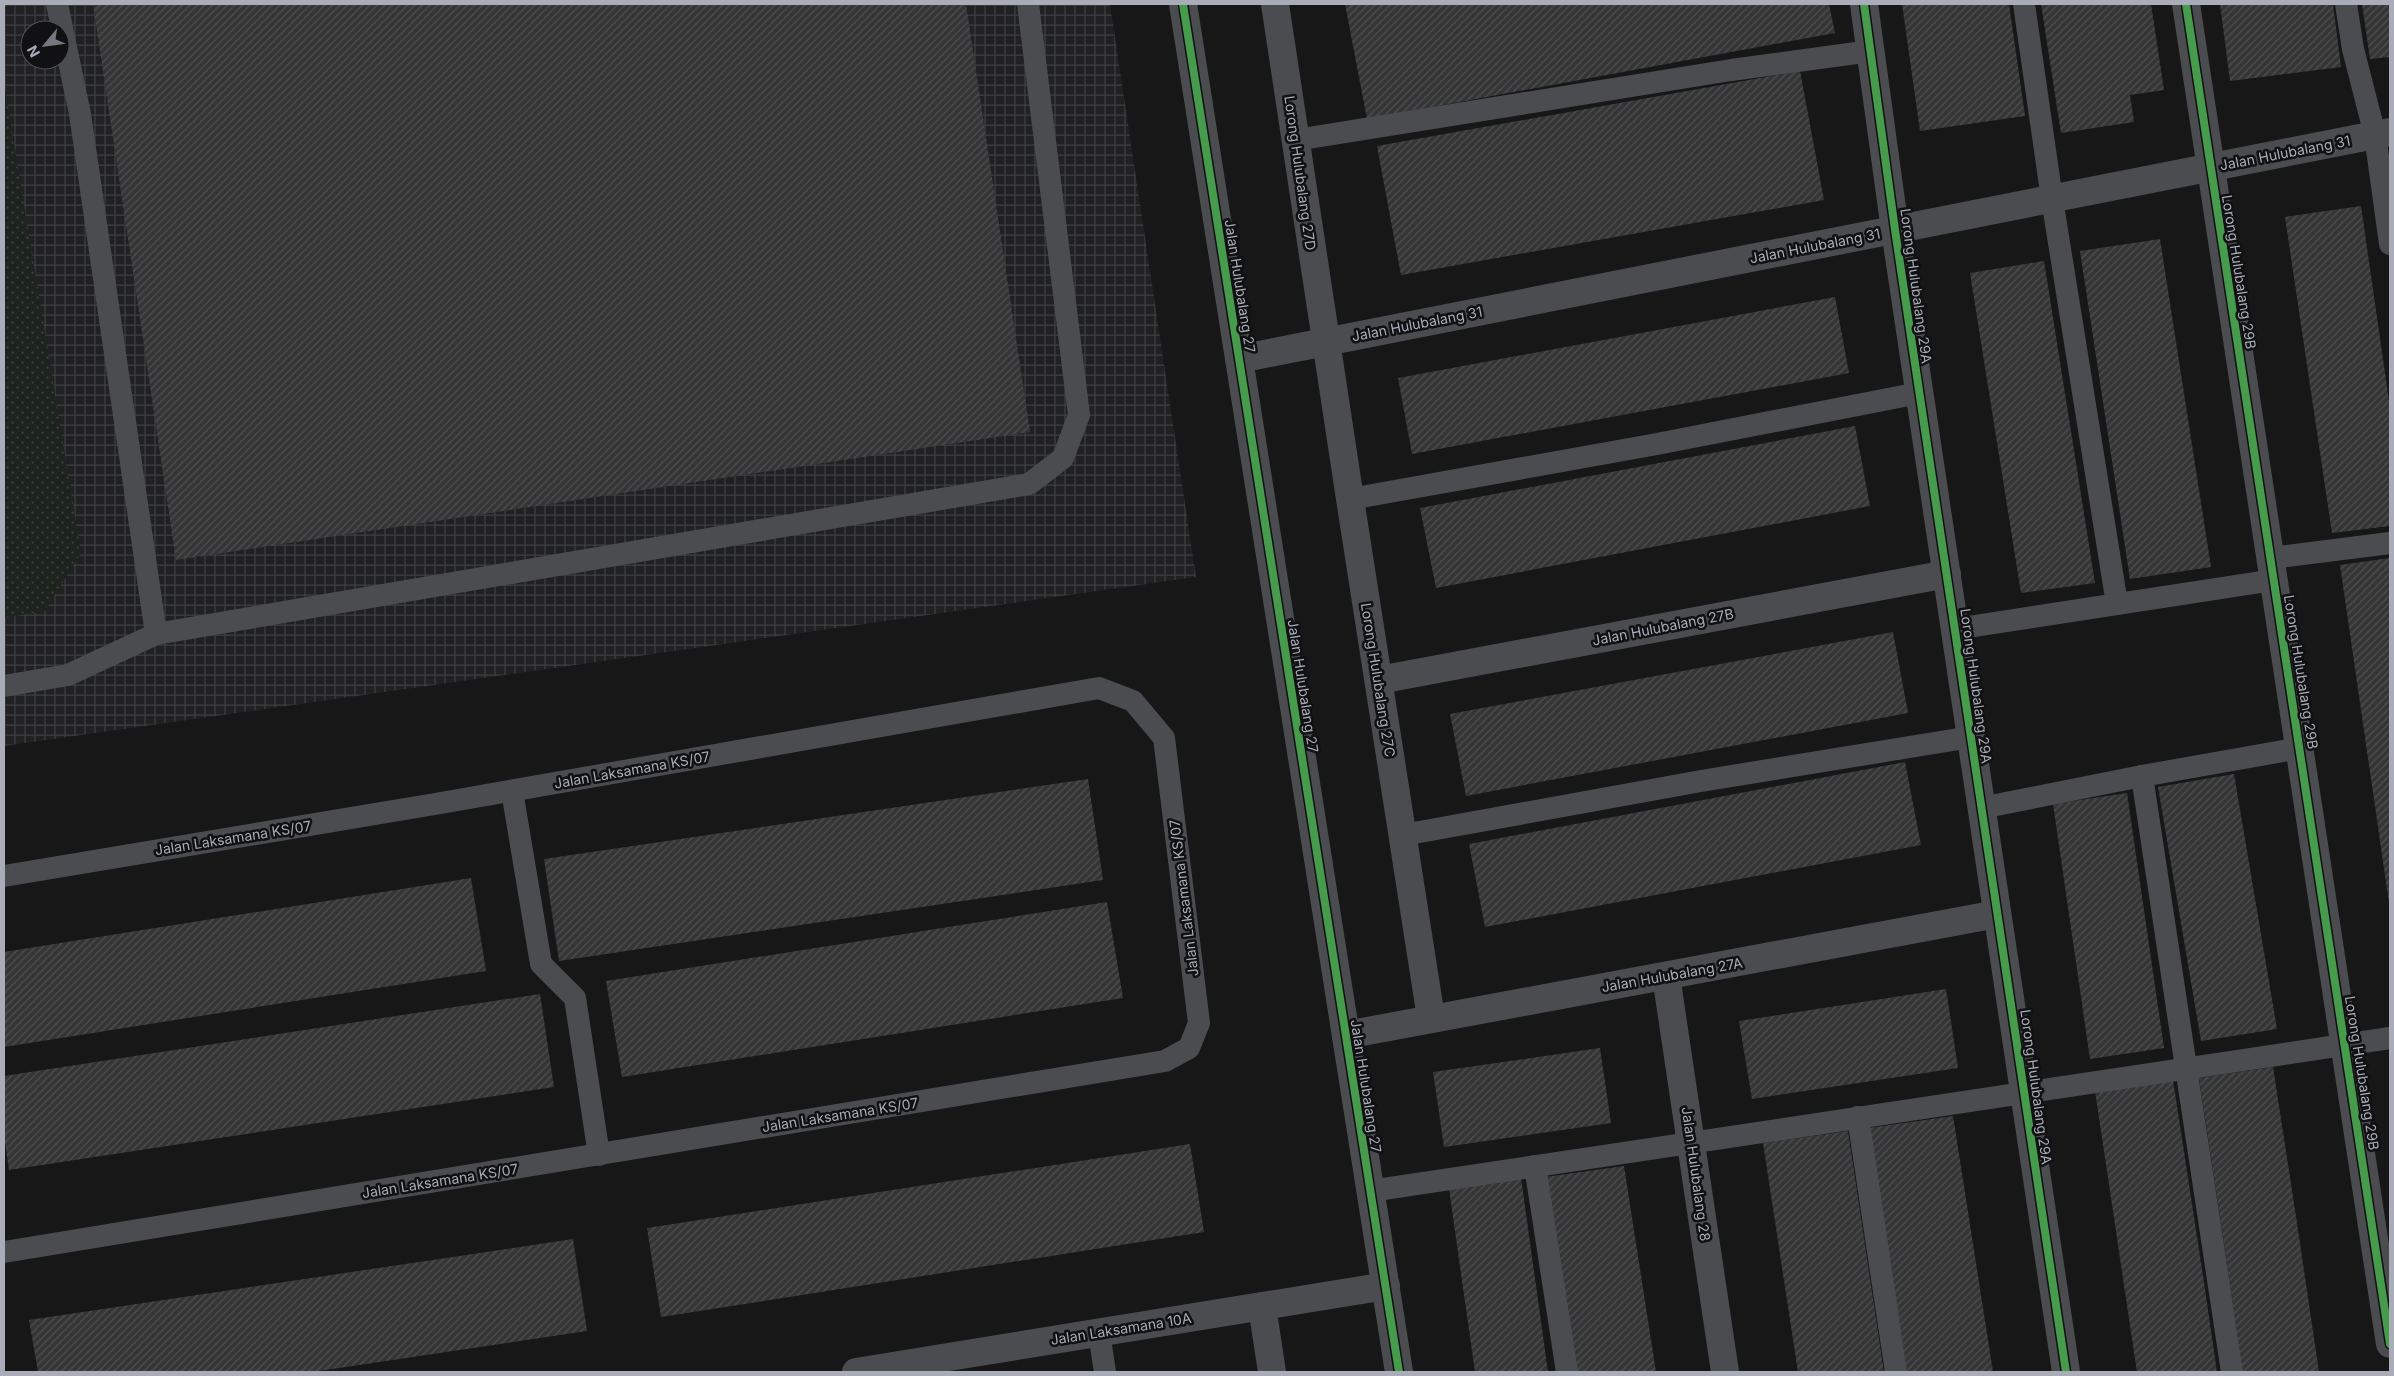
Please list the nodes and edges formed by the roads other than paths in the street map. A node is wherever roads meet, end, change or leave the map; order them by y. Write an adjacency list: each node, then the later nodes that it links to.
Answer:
1 (57, 4): 25 (lane)
2 (1028, 4): 25 (lane)
3 (1183, 4): 17 (street, Jalan Hulubalang 27)
4 (1275, 4): 11 (street, Lorong Hulubalang 27D)
5 (1864, 4): 9 (street, Lorong Hulubalang 29A)
6 (2024, 4): 13 (lane)
7 (2186, 4): 12 (street, Lorong Hulubalang 29B)
8 (2346, 4): 10 (lane)
9 (1871, 51): 11 (lane); 14 (street, Lorong Hulubalang 29A)
10 (2382, 134): 12 (street, Jalan Hulubalang 31); 15 (lane)
11 (1296, 140): 16 (street, Lorong Hulubalang 27D)
12 (2211, 167): 13 (street, Jalan Hulubalang 31); 21 (street, Lorong Hulubalang 29B)
13 (2052, 199): 14 (street, Jalan Hulubalang 31); 23 (lane)
14 (1895, 230): 16 (street, Jalan Hulubalang 31); 18 (street, Lorong Hulubalang 29A)
15 (2390, 244)
16 (1326, 342): 17 (street, Jalan Hulubalang 31); 19 (street, Lorong Hulubalang 27C)
17 (1239, 359): 38 (street, Jalan Hulubalang 27)
18 (1920, 393): 19 (lane); 22 (street, Lorong Hulubalang 29A)
19 (1350, 500): 26 (street, Lorong Hulubalang 27C)
20 (2390, 543): 21 (lane)
21 (2272, 569): 23 (lane); 29 (street, Lorong Hulubalang 29B)
22 (1947, 574): 24 (street, Lorong Hulubalang 29A); 26 (street, Jalan Hulubalang 27B)
23 (2117, 604): 24 (lane)
24 (1955, 629): 28 (street, Lorong Hulubalang 29A)
25 (156, 634): 27 (lane)
26 (1379, 680): 33 (street, Lorong Hulubalang 27C)
27 (4, 686)
28 (1971, 737): 32 (street, Lorong Hulubalang 29A); 33 (lane)
29 (2300, 748): 30 (lane); 40 (street, Lorong Hulubalang 29B)
30 (2142, 776): 32 (lane); 41 (lane)
31 (512, 791): 34 (lane, Jalan Laksamana KS/07); 45 (lane); 45 (lane, Jalan Laksamana KS/07)
32 (1982, 808): 35 (street, Lorong Hulubalang 29A)
33 (1403, 835): 37 (street, Lorong Hulubalang 27C)
34 (4, 876)
35 (1997, 914): 36 (street, Jalan Hulubalang 27A); 42 (street, Lorong Hulubalang 29A)
36 (1666, 976): 37 (street, Jalan Hulubalang 27A); 44 (street, Jalan Hulubalang 28)
37 (1432, 1018): 38 (street, Jalan Hulubalang 27A)
38 (1346, 1035): 47 (street, Jalan Hulubalang 27)
39 (2390, 1038): 40 (lane)
40 (2345, 1045): 41 (lane); 52 (street, Lorong Hulubalang 29B)
41 (2186, 1068): 42 (lane); 62 (lane)
42 (2024, 1093): 43 (lane); 61 (street, Lorong Hulubalang 29A)
43 (1858, 1117): 44 (lane); 60 (lane)
44 (1691, 1143): 46 (lane); 59 (street, Jalan Hulubalang 28)
45 (599, 1155): 48 (lane, Jalan Laksamana KS/07)
46 (1535, 1166): 47 (lane); 58 (lane)
47 (1370, 1191): 49 (street, Jalan Hulubalang 27)
48 (4, 1252)
49 (1386, 1286): 50 (street, Jalan Laksamana 10A); 57 (street, Jalan Hulubalang 27)
50 (1262, 1306): 51 (street, Jalan Laksamana 10A); 56 (street)
51 (1099, 1333): 53 (street, Jalan Laksamana 10A); 55 (lane)
52 (2390, 1344)
53 (941, 1366): 54 (street, Jalan Laksamana 10A)
54 (856, 1372)
55 (1105, 1372)
56 (1272, 1372)
57 (1399, 1372)
58 (1567, 1372)
59 (1725, 1372)
60 (1896, 1372)
61 (2066, 1372)
62 (2232, 1372)

